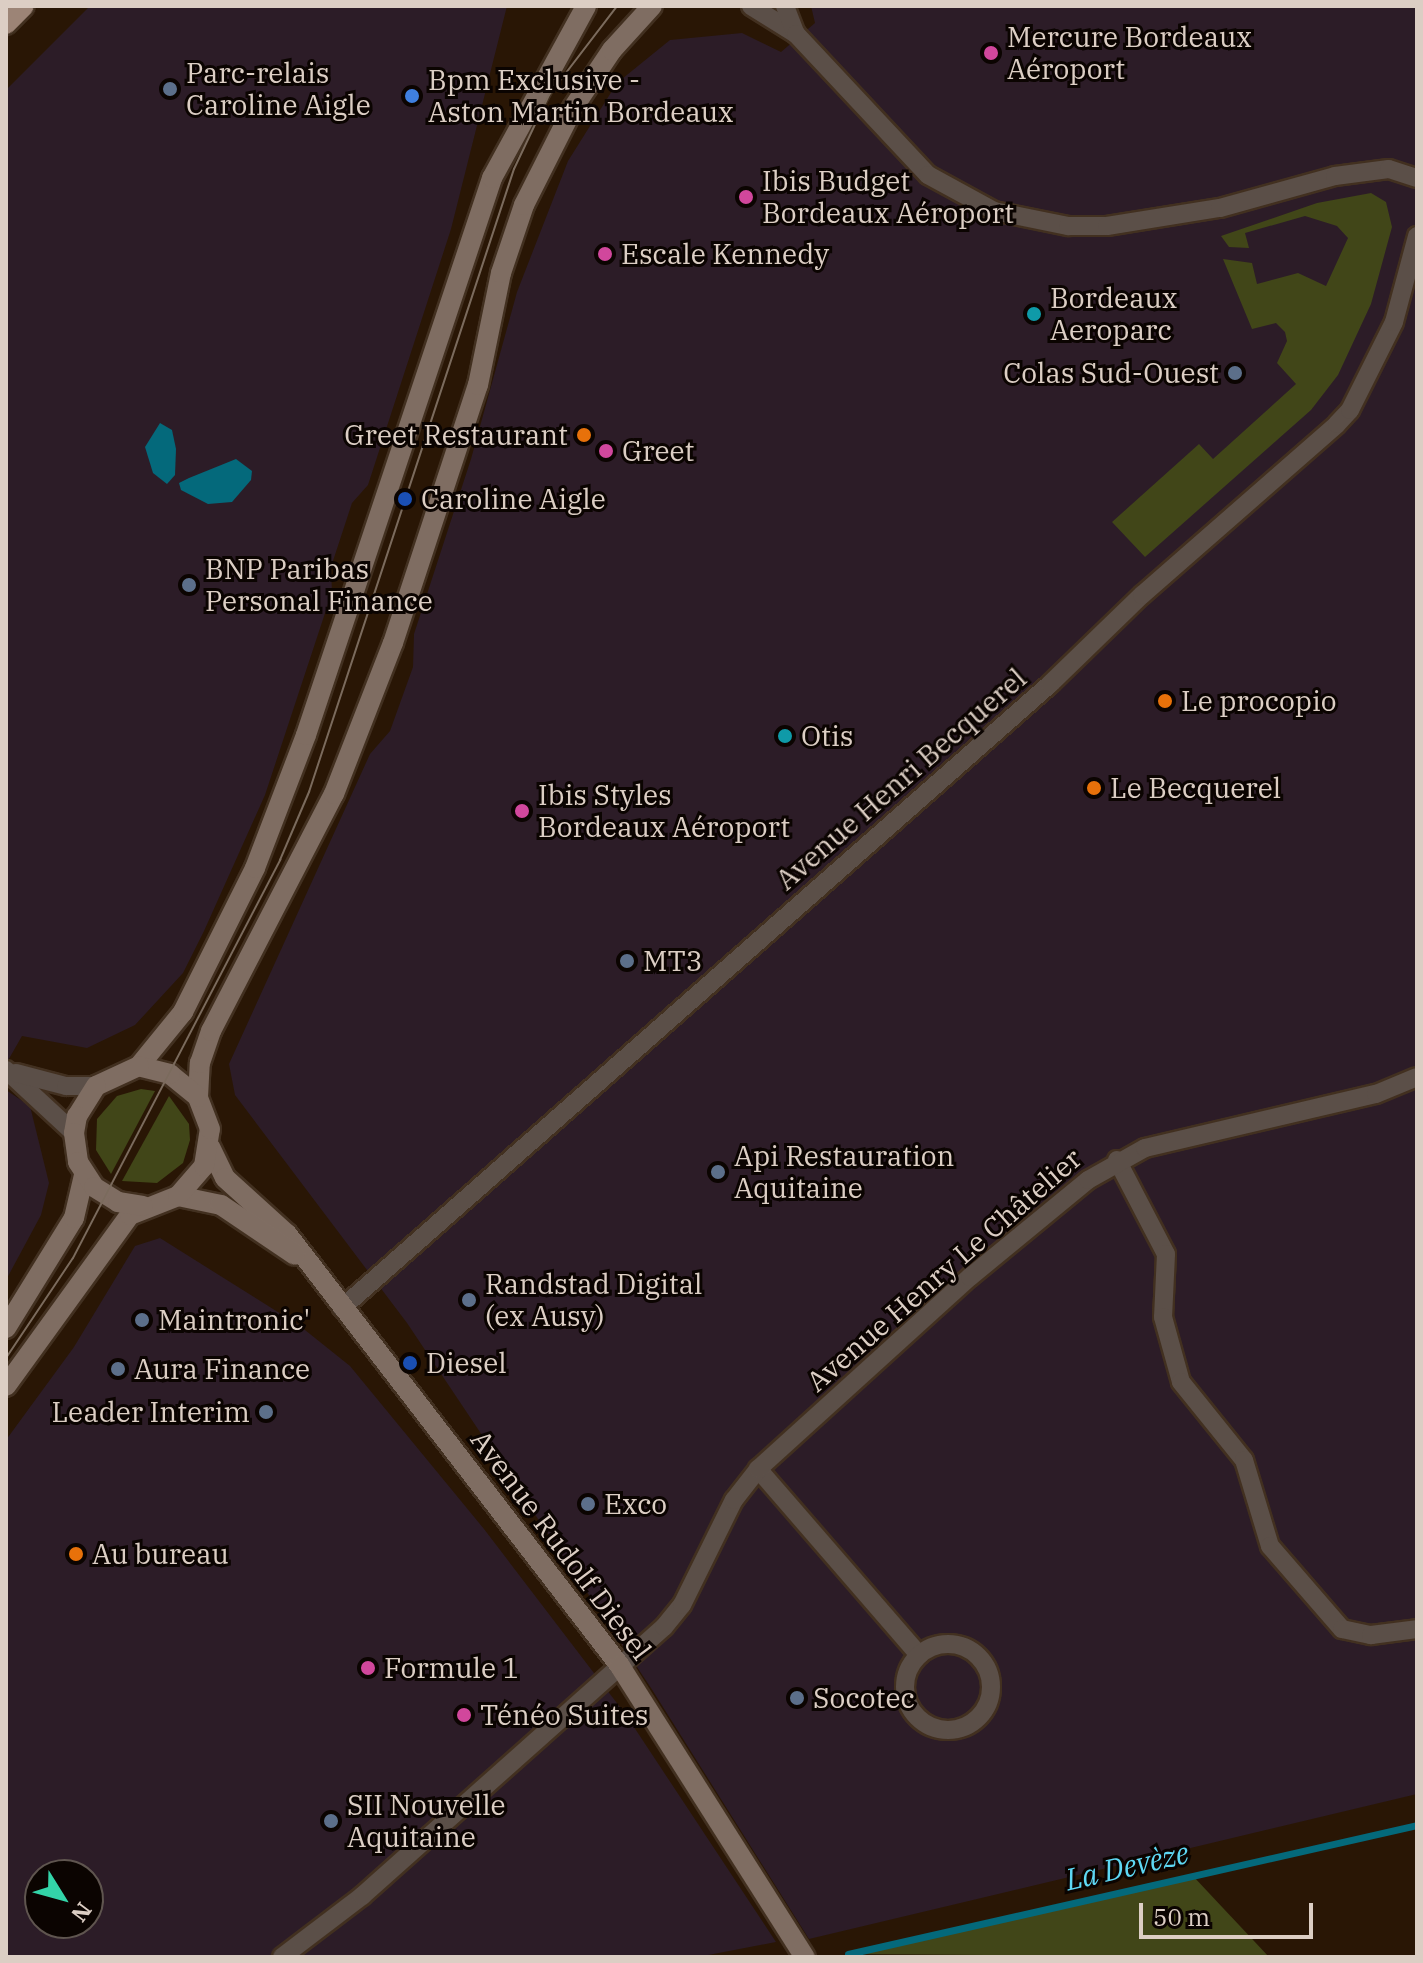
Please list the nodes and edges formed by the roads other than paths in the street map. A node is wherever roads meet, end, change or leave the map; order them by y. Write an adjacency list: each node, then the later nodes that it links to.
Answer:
1 (24, 6): 6 (main road)
2 (586, 6): 10 (street)
3 (652, 6): 14 (street)
4 (751, 6): 7 (street)
5 (785, 6): 7 (street)
6 (6, 24)
7 (796, 34): 8 (street)
8 (1417, 178)
9 (1417, 236): 22 (street, Avenue Henri Becquerel)
10 (139, 1066): 13 (street); 14 (street)
11 (6, 1070): 13 (street); 15 (street)
12 (1417, 1077): 17 (street, Avenue Henry Le Châtelier)
13 (96, 1086): 15 (street)
14 (198, 1097): 16 (street)
15 (74, 1133): 18 (street)
16 (210, 1147): 19 (street); 21 (street, Avenue Rudolf Diesel)
17 (1117, 1160): 25 (street, Avenue Henry Le Châtelier); 26 (street)
18 (84, 1175): 20 (street); 23 (street)
19 (178, 1196): 20 (street); 21 (street, Avenue Rudolf Diesel)
20 (143, 1206): 24 (street)
21 (305, 1262): 22 (street, Avenue Rudolf Diesel)
22 (342, 1308): 28 (street, Avenue Rudolf Diesel)
23 (6, 1328)
24 (6, 1386)
25 (758, 1469): 27 (street); 28 (street, Avenue Henry Le Châtelier)
26 (1417, 1629)
27 (919, 1655): 27 (street)
28 (620, 1666): 29 (street, Avenue Henry Le Châtelier); 30 (street, Avenue Rudolf Diesel)
29 (282, 1957)
30 (805, 1957)

